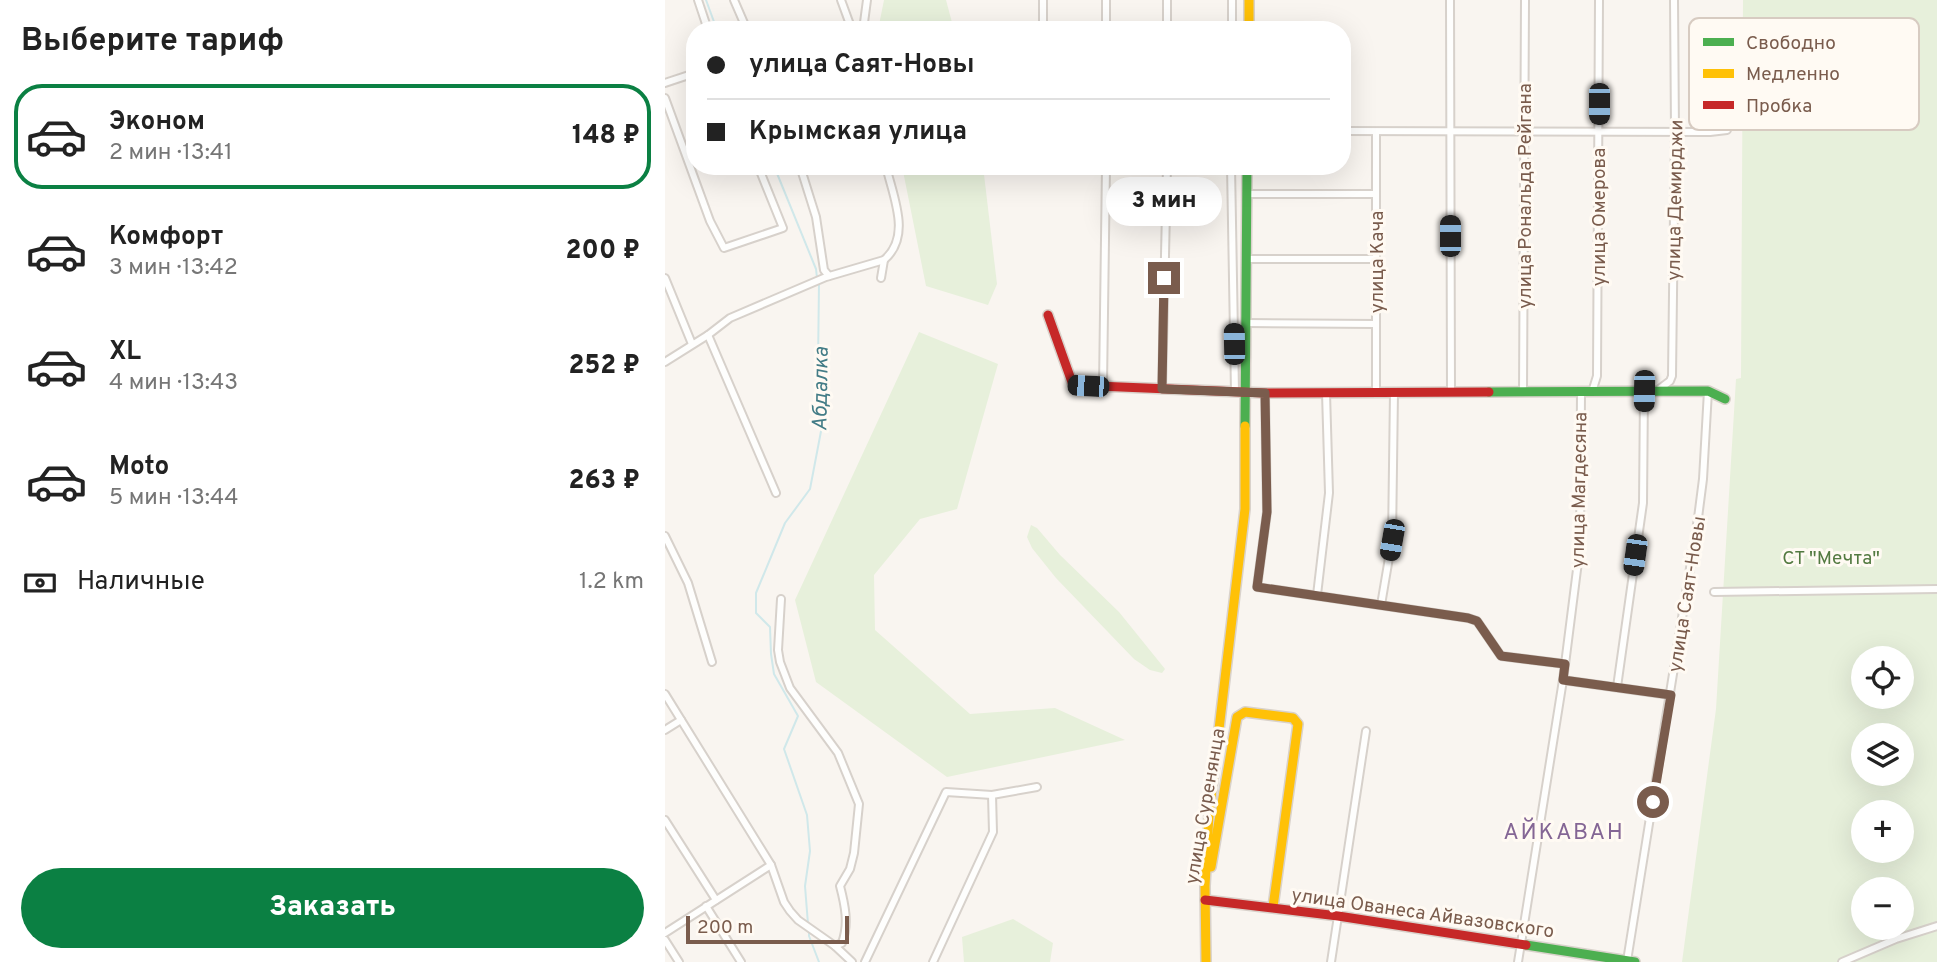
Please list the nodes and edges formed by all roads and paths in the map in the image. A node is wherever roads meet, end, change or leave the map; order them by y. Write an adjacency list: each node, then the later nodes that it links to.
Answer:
1 (698, 0): 14 (street)
2 (734, 0): 15 (street)
3 (841, 0): 16 (street)
4 (867, 0): 17 (street)
5 (1043, 0): 18 (street)
6 (1106, 0): 19 (street)
7 (1167, 0): 20 (street)
8 (1232, 0): 21 (street)
9 (1249, 0): 22 (street)
10 (1450, 0): 29 (street)
11 (1525, 0): 26 (street, улица Рональда Рейгана)
12 (1599, 0): 30 (street, улица Омерова)
13 (1674, 0): 31 (street, улица Демирджи)
14 (705, 21)
15 (743, 21)
16 (849, 21)
17 (864, 21)
18 (1043, 21)
19 (1106, 21)
20 (1167, 21)
21 (1231, 21)
22 (1249, 21)
23 (686, 76): 24 (street)
24 (665, 83)
25 (665, 98): 33 (street)
26 (1524, 130): 29 (street); 30 (street); 63 (street, улица Рональда Рейгана)
27 (1727, 130): 31 (street)
28 (1351, 131): 32 (street)
29 (1450, 131): 32 (street); 70 (street)
30 (1599, 131): 31 (street); 65 (street, улица Омерова)
31 (1675, 131): 59 (street, улица Демирджи)
32 (1376, 132): 43 (street, улица Кача)
33 (686, 155)
34 (693, 175): 35 (street)
35 (762, 175)
36 (803, 175): 47 (street)
37 (888, 175): 46 (street)
38 (1106, 175): 56 (street)
39 (1167, 175): 57 (street)
40 (1231, 175): 61 (street)
41 (1247, 175): 42 (street)
42 (1247, 194): 43 (street); 44 (street)
43 (1376, 194): 45 (street, улица Кача)
44 (1247, 259): 45 (street); 51 (street)
45 (1376, 259): 52 (street, улица Кача)
46 (884, 260): 47 (street); 49 (street)
47 (827, 277): 53 (street)
48 (665, 278): 54 (street)
49 (881, 278)
50 (1048, 315): 56 (street)
51 (1247, 323): 52 (street); 62 (street)
52 (1376, 324): 68 (street, улица Кача)
53 (708, 335): 54 (street); 72 (street)
54 (692, 344): 55 (street)
55 (665, 362)
56 (1103, 386): 57 (street)
57 (1162, 389): 61 (street)
58 (1644, 391): 59 (street); 65 (street); 82 (street)
59 (1655, 391): 60 (street)
60 (1708, 391): 71 (street); 84 (street, улица Саят-Новы)
61 (1235, 392): 62 (street)
62 (1247, 392): 66 (street); 93 (street)
63 (1523, 392): 64 (street); 70 (street)
64 (1581, 392): 65 (street); 80 (street, улица Магдесяна)
65 (1592, 392)
66 (1265, 393): 67 (street); 76 (street)
67 (1326, 393): 68 (street); 76 (street)
68 (1376, 393): 69 (street)
69 (1394, 393): 70 (street); 78 (street)
70 (1451, 393)
71 (1725, 399)
72 (776, 493)
73 (665, 536): 79 (street)
74 (1937, 589): 75 (street)
75 (1714, 592)
76 (1317, 595): 78 (street)
77 (782, 599): 101 (street)
78 (1381, 605): 80 (street)
79 (712, 662)
80 (1565, 664): 81 (street, улица Магдесяна)
81 (1563, 680): 82 (street); 100 (street, улица Магдесяна)
82 (1617, 687): 84 (street)
83 (665, 694): 85 (street)
84 (1671, 695): 102 (street, улица Саят-Новы)
85 (681, 720): 86 (street); 91 (street)
86 (665, 730)
87 (1366, 731): 96 (street)
88 (1037, 787): 89 (street)
89 (992, 795): 106 (street); 107 (street)
90 (665, 820): 92 (street)
91 (771, 866): 92 (street); 101 (street)
92 (716, 900): 94 (street)
93 (1205, 900): 95 (street, улица Ованеса Айвазовского); 95 (street, улица Суренянца); 108 (street)
94 (706, 906): 98 (street); 104 (street)
95 (1273, 907): 96 (street, улица Ованеса Айвазовского)
96 (1338, 916): 100 (street, улица Ованеса Айвазовского); 109 (street)
97 (1937, 926): 111 (street)
98 (665, 933)
99 (665, 940): 103 (street)
100 (1520, 944): 102 (street, улица Ованеса Айвазовского); 110 (street, улица Магдесяна)
101 (835, 946): 105 (street)
102 (1631, 961)
103 (679, 962)
104 (741, 962)
105 (851, 962)
106 (865, 962)
107 (933, 962)
108 (1206, 962)
109 (1331, 962)
110 (1518, 962)
111 (1842, 962)

